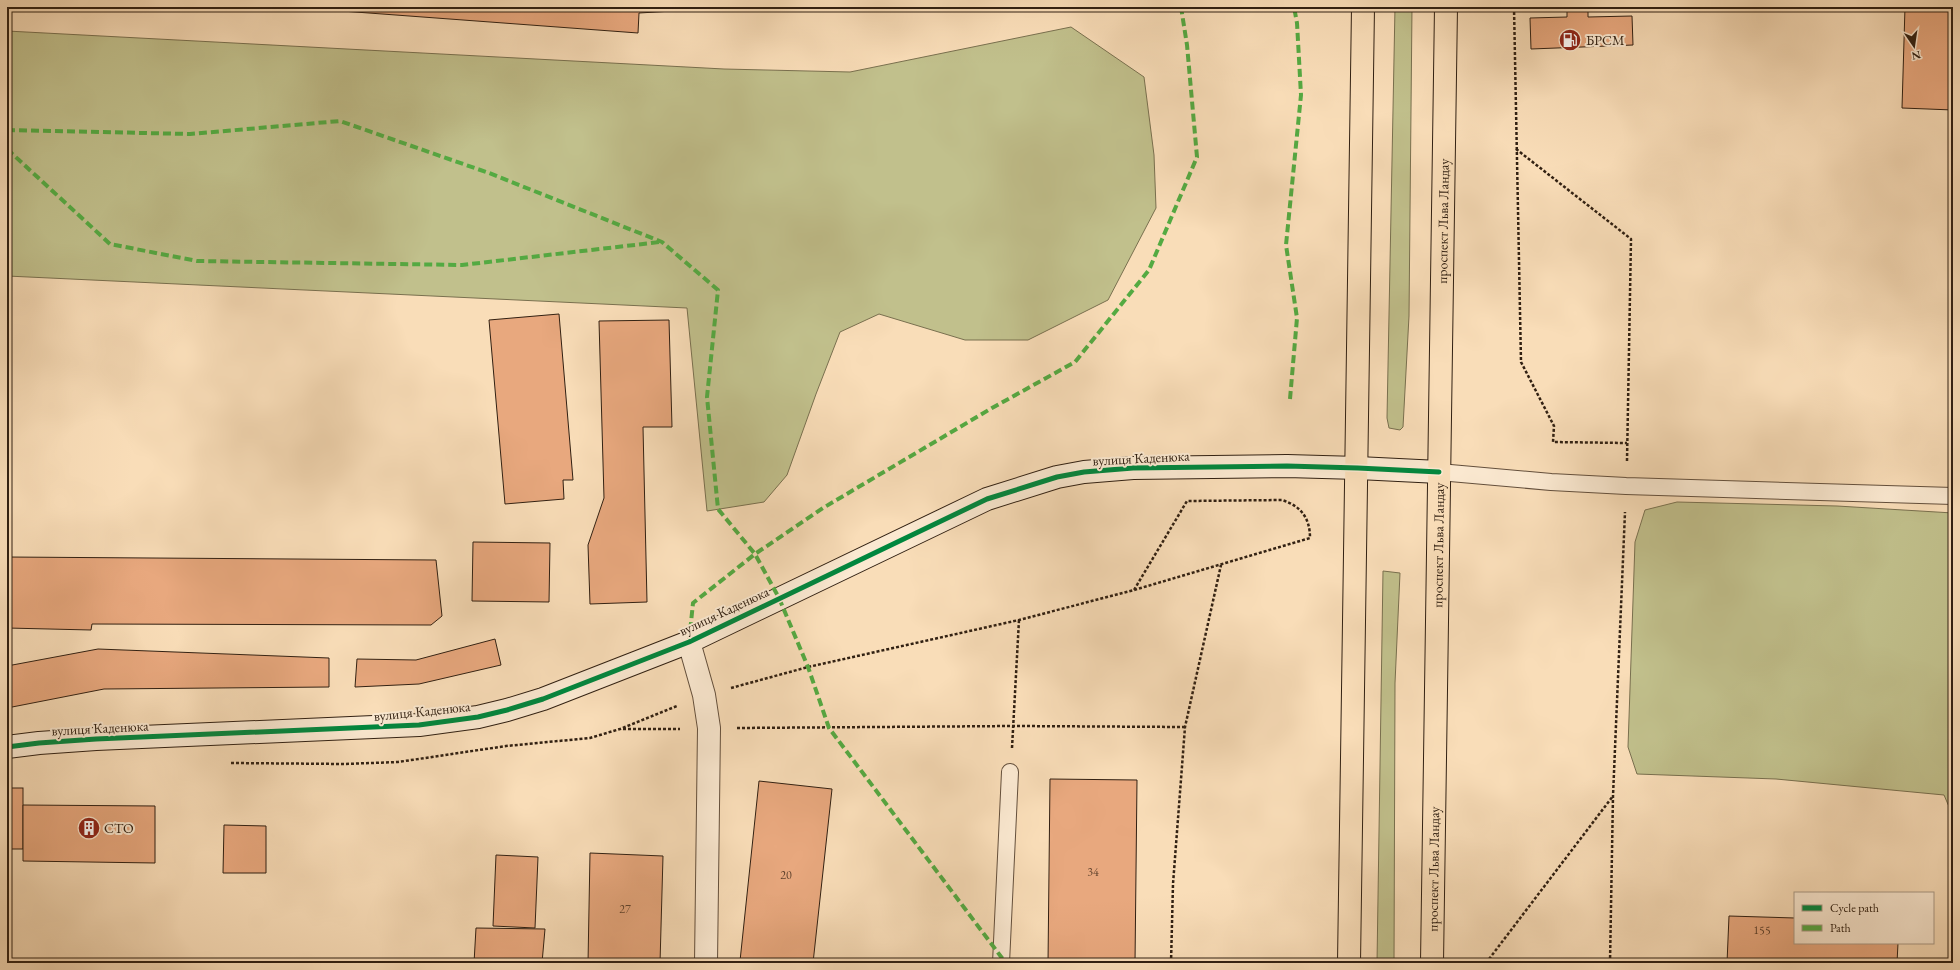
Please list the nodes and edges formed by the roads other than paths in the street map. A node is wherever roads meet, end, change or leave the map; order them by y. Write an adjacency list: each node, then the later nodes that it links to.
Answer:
1 (1364, 7): 3 (main road)
2 (1446, 7): 4 (main road, проспект Льва Ландау)
3 (1358, 468): 4 (street, вулиця Каденюка); 6 (street, вулиця Каденюка); 11 (main road)
4 (1439, 472): 5 (lane); 12 (main road, проспект Льва Ландау)
5 (1953, 496)
6 (689, 642): 7 (street, вулиця Каденюка); 9 (street)
7 (7, 747)
8 (1010, 772): 10 (lane)
9 (706, 963)
10 (1002, 963)
11 (1349, 963)
12 (1432, 963)

